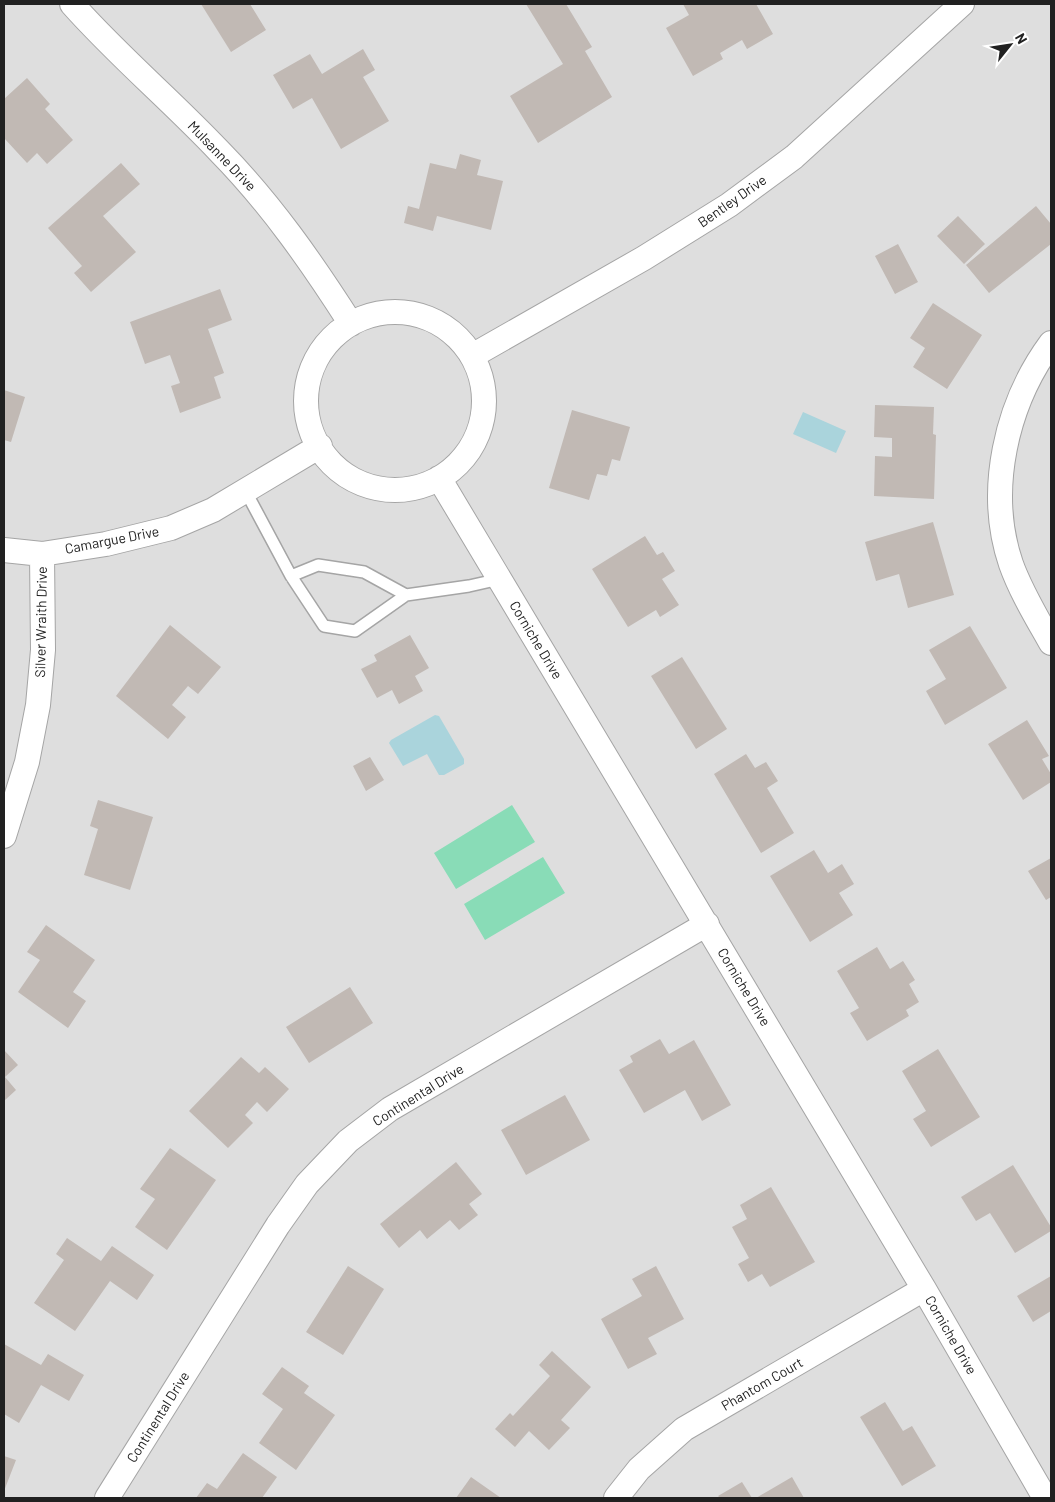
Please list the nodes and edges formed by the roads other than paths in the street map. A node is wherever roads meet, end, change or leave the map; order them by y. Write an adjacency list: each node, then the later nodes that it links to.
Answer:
1 (72, 4): 3 (street, Mulsanne Drive)
2 (962, 4): 5 (street, Bentley Drive)
3 (351, 324): 5 (street); 6 (street)
4 (1051, 343): 14 (street)
5 (472, 356): 7 (street)
6 (320, 446): 7 (street); 8 (street, Camargue Drive)
7 (439, 478): 12 (street, Corniche Drive)
8 (245, 490): 10 (street, Camargue Drive); 11 (lane)
9 (4, 550): 10 (street, Camargue Drive)
10 (42, 554): 15 (street, Silver Wraith Drive)
11 (291, 576): 13 (lane); 13 (lane)
12 (500, 579): 13 (lane); 16 (street, Corniche Drive)
13 (406, 595)
14 (1051, 643)
15 (4, 836)
16 (706, 924): 17 (street, Corniche Drive); 18 (street, Continental Drive)
17 (924, 1289): 19 (street, Phantom Court); 20 (street, Corniche Drive)
18 (107, 1498)
19 (616, 1498)
20 (1045, 1498)

